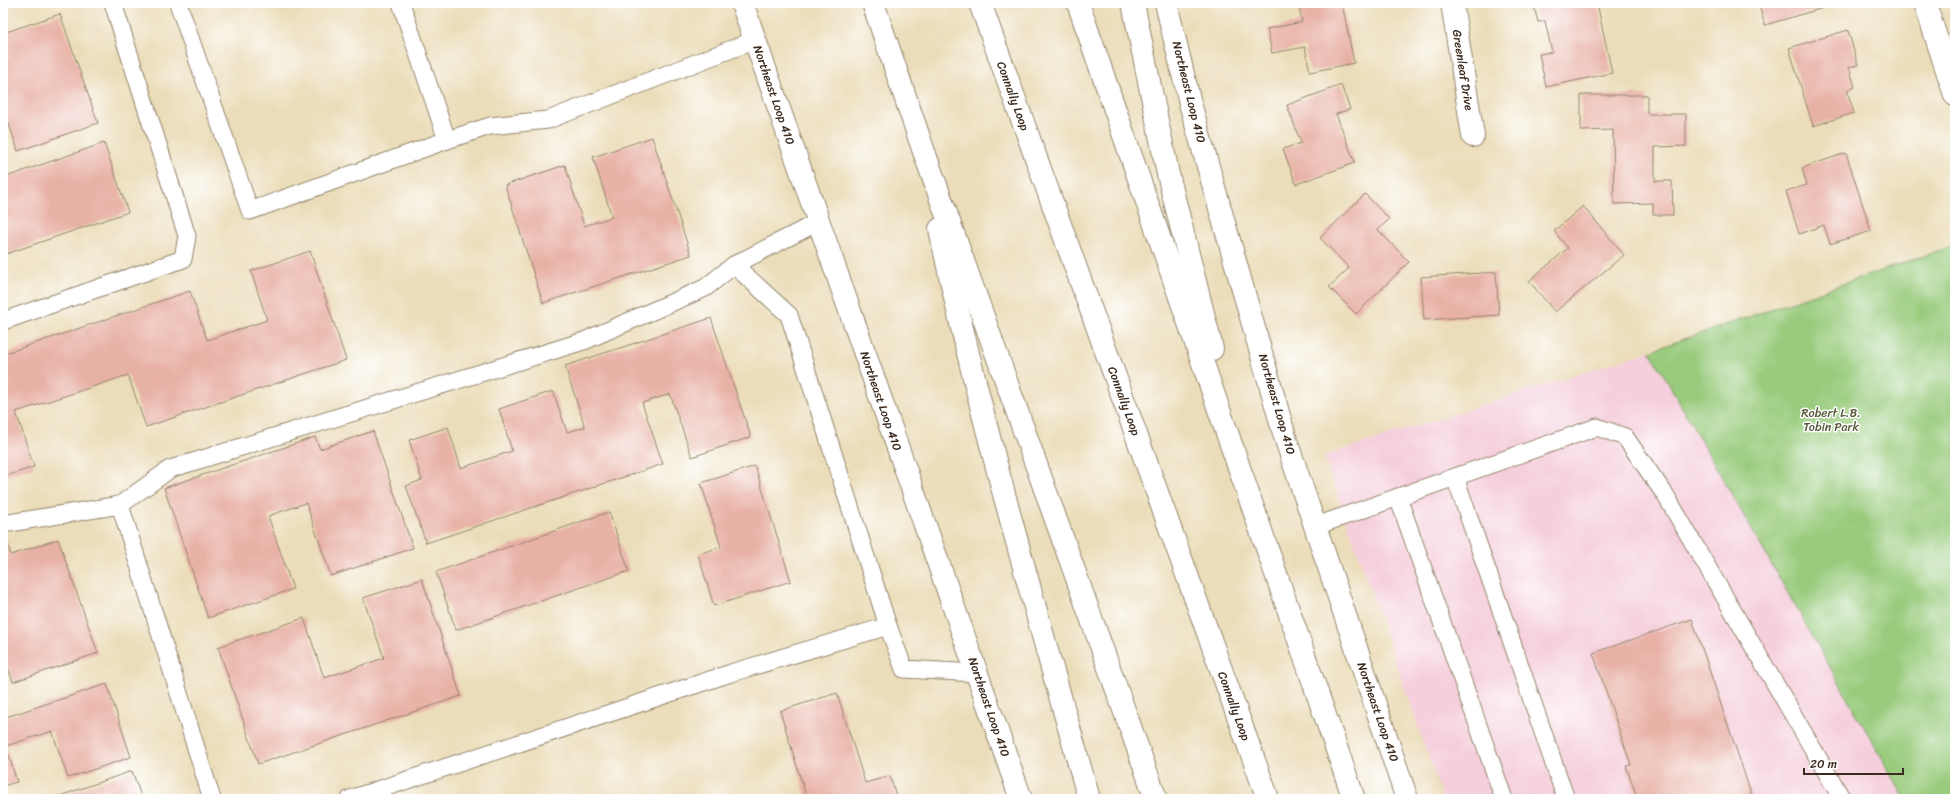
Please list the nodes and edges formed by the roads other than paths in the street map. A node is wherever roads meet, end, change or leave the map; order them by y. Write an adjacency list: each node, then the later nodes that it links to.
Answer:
1 (112, 3): 19 (lane)
2 (178, 3): 15 (lane)
3 (401, 3): 15 (lane)
4 (742, 3): 12 (main road, Northeast Loop 410)
5 (873, 3): 16 (main road)
6 (980, 3): 33 (main road, Connally Loop)
7 (1078, 3): 25 (main road)
8 (1133, 3): 25 (main road)
9 (1166, 3): 24 (main road, Northeast Loop 410)
10 (1452, 3): 14 (main road, Greenleaf Drive)
11 (1925, 3): 13 (main road)
12 (754, 40): 15 (lane); 17 (main road, Northeast Loop 410)
13 (1955, 95)
14 (1474, 136)
15 (447, 140)
16 (923, 149): 31 (main road); 32 (main road)
17 (818, 222): 18 (lane); 27 (main road, Northeast Loop 410)
18 (734, 265): 22 (lane); 26 (lane)
19 (3, 321)
20 (1455, 477): 21 (lane); 37 (lane); 38 (lane)
21 (1398, 497): 24 (lane); 36 (lane)
22 (120, 505): 23 (lane); 28 (lane)
23 (3, 524)
24 (1316, 526): 35 (main road, Northeast Loop 410)
25 (1263, 537): 34 (main road)
26 (888, 626): 27 (lane); 29 (lane)
27 (977, 673): 30 (main road, Northeast Loop 410)
28 (212, 799)
29 (350, 799)
30 (1021, 799)
31 (1089, 799)
32 (1156, 799)
33 (1268, 799)
34 (1354, 799)
35 (1407, 799)
36 (1504, 799)
37 (1566, 799)
38 (1842, 799)

